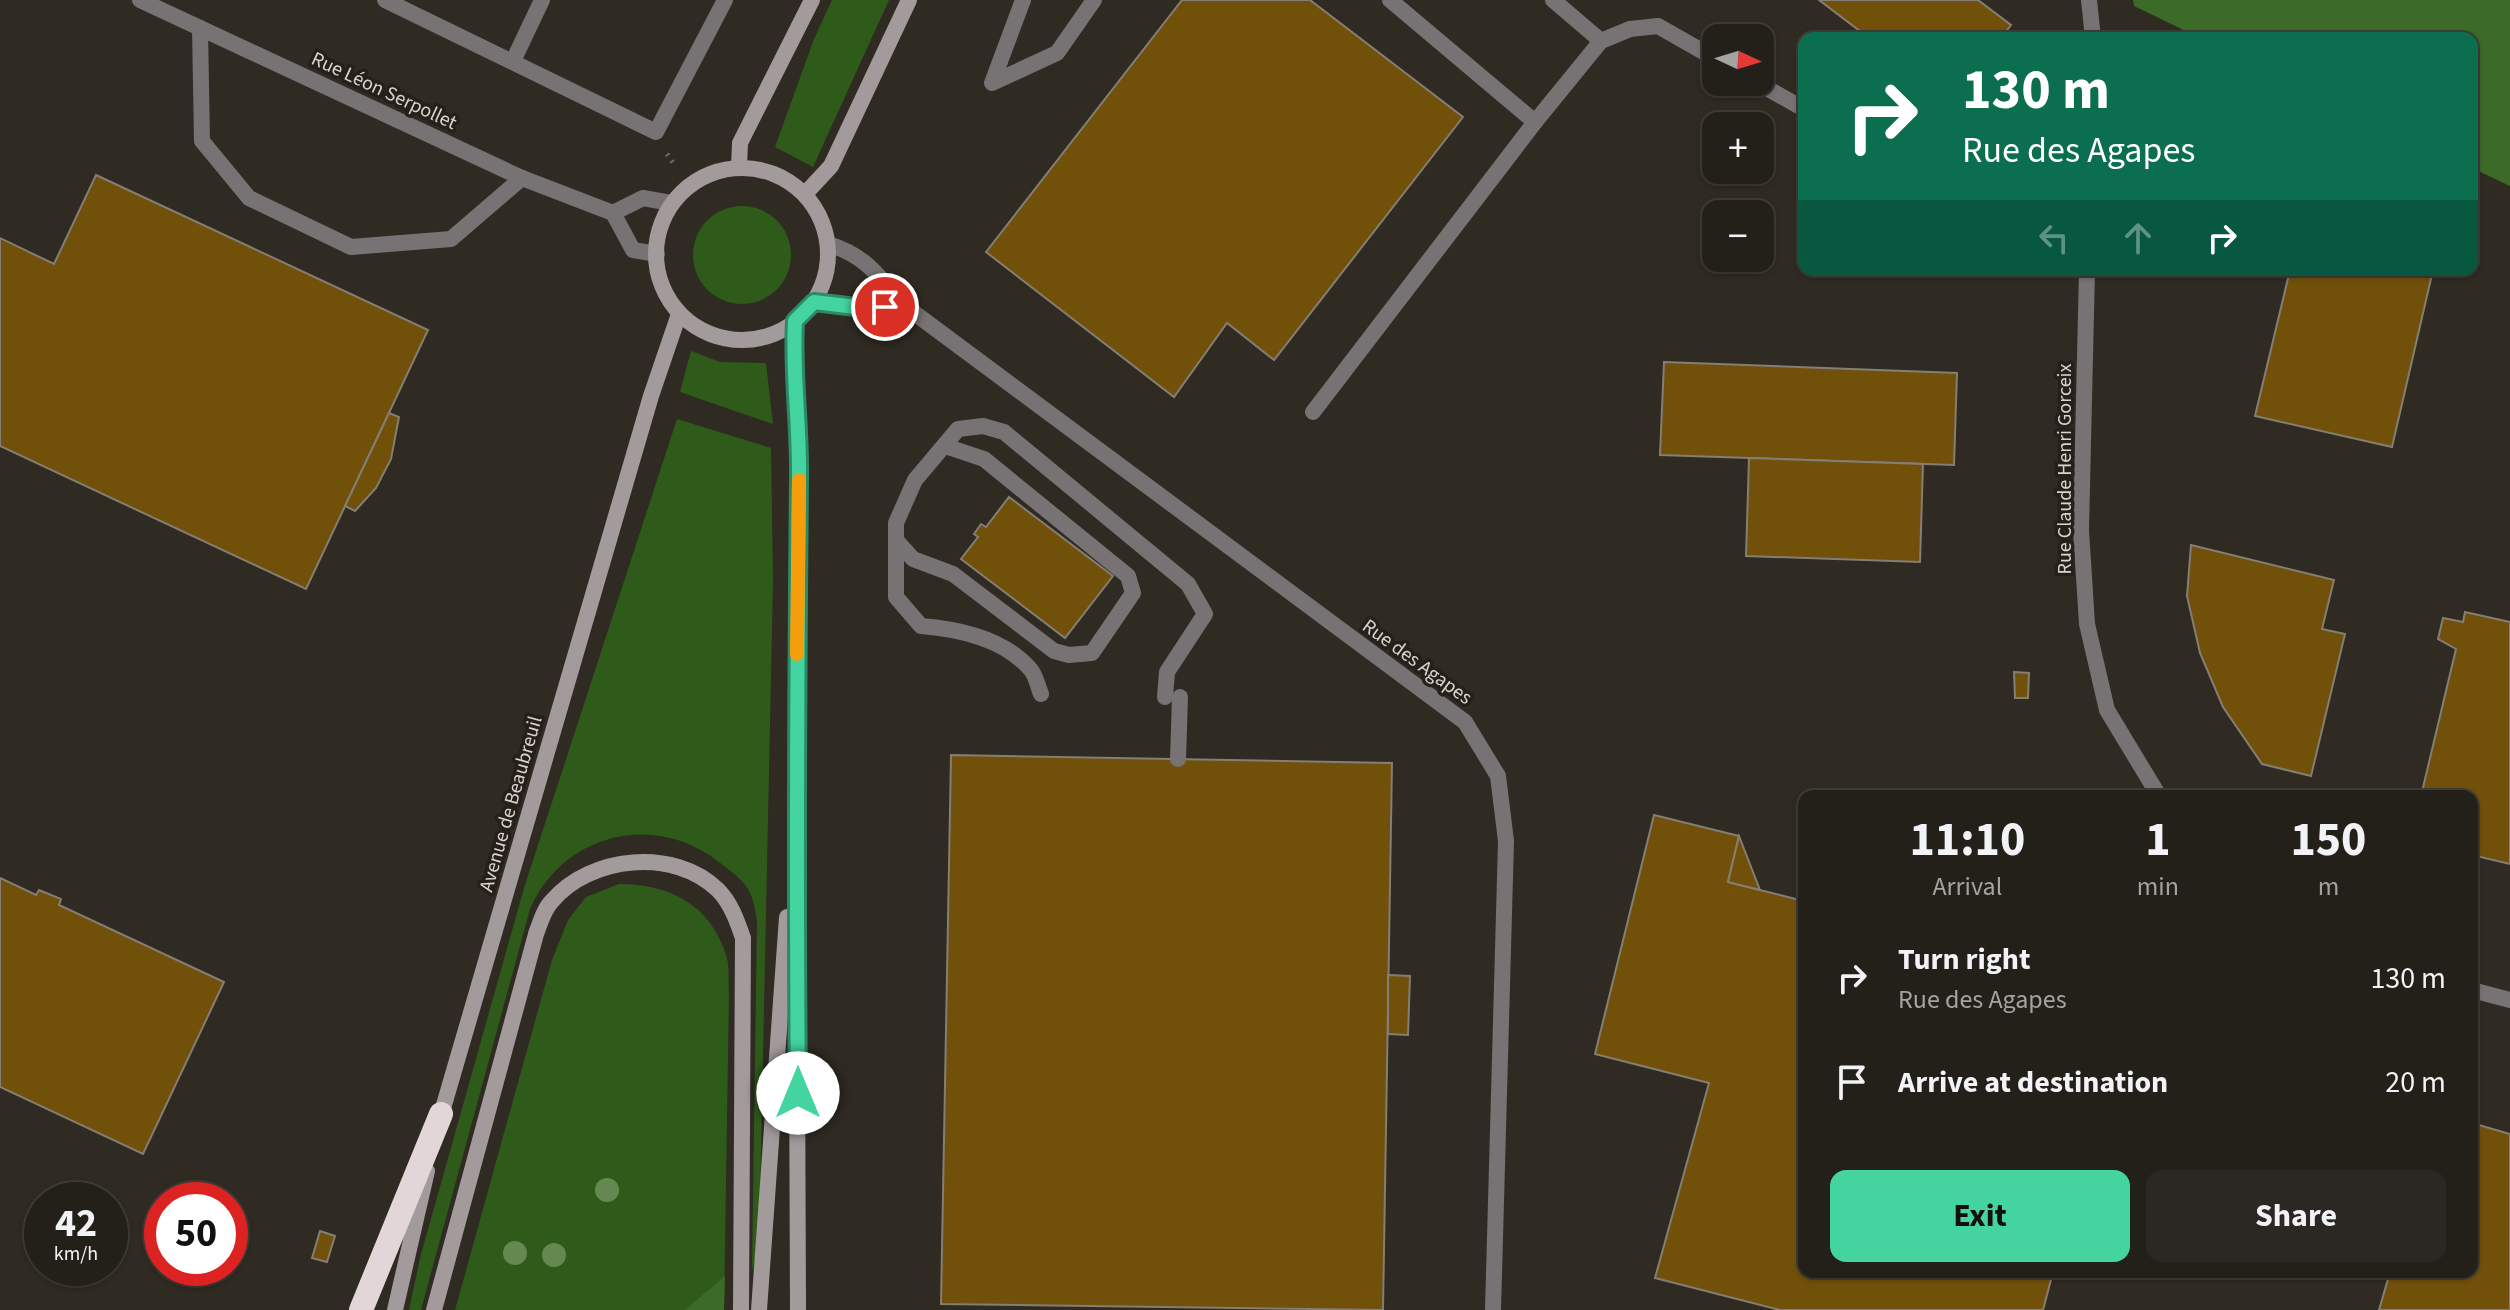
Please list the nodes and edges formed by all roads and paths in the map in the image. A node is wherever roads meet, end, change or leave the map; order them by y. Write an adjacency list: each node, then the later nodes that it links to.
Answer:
1 (140, 0): 12 (street, Rue Léon Serpollet)
2 (385, 0): 16 (street)
3 (542, 0): 16 (street)
4 (725, 0): 16 (street)
5 (812, 0): 20 (main road)
6 (909, 0): 22 (main road)
7 (1023, 0): 8 (street)
8 (1094, 0)
9 (1390, 0): 19 (street)
10 (1553, 0): 14 (street)
11 (2089, 0): 13 (street)
12 (200, 28): 21 (street, Rue Léon Serpollet); 21 (street)
13 (2092, 32)
14 (1601, 41): 15 (street); 19 (street)
15 (1702, 51)
16 (513, 61)
17 (1774, 92): 18 (street)
18 (1798, 106)
19 (1535, 122): 32 (street)
20 (739, 167): 22 (main road); 23 (main road)
21 (522, 178): 24 (street, Rue Léon Serpollet)
22 (805, 194): 25 (main road)
23 (671, 203): 24 (street); 26 (main road)
24 (613, 213): 26 (street)
25 (828, 244): 28 (main road); 29 (street, Rue des Agapes)
26 (657, 254): 30 (main road)
27 (2087, 276): 38 (street, Rue Claude Henri Gorceix)
28 (814, 302): 29 (street); 31 (main road)
29 (905, 306): 48 (street, Rue des Agapes)
30 (679, 314): 31 (main road); 41 (main road, Avenue de Beaubreuil)
31 (795, 321): 37 (main road)
32 (1313, 412)
33 (945, 446): 34 (street); 34 (street); 36 (street)
34 (896, 540): 35 (street)
35 (1041, 694)
36 (1178, 759)
37 (796, 784): 46 (main road); 47 (main road)
38 (2155, 790)
39 (2478, 992): 40 (street)
40 (2510, 1000)
41 (441, 1114): 42 (highway); 43 (main road, Avenue de Beaubreuil)
42 (361, 1310)
43 (395, 1310)
44 (434, 1310): 45 (main road)
45 (741, 1310)
46 (759, 1310)
47 (798, 1310)
48 (1493, 1310)

